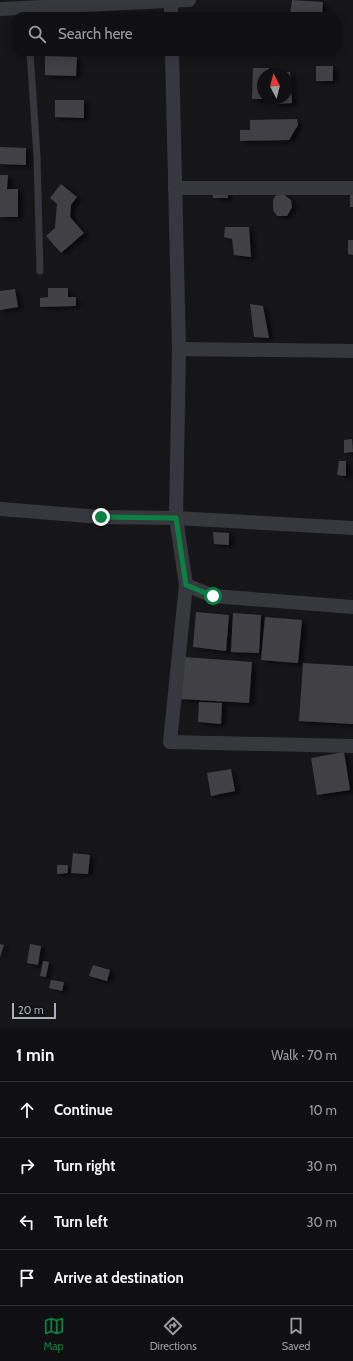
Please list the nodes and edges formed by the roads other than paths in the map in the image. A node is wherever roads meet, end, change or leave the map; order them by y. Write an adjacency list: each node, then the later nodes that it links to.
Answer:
1 (171, 0): 2 (street); 4 (street); 5 (street)
2 (189, 0)
3 (0, 9): 4 (street)
4 (28, 11)
5 (171, 12)
6 (30, 56): 10 (lane)
7 (172, 56): 8 (street)
8 (175, 188): 9 (street); 11 (street)
9 (353, 188)
10 (40, 271)
11 (179, 349): 12 (street); 14 (street)
12 (353, 351)
13 (0, 508): 14 (street)
14 (176, 518): 15 (street); 16 (street)
15 (353, 528)
16 (186, 585): 17 (street); 18 (street)
17 (353, 607)
18 (353, 746)

